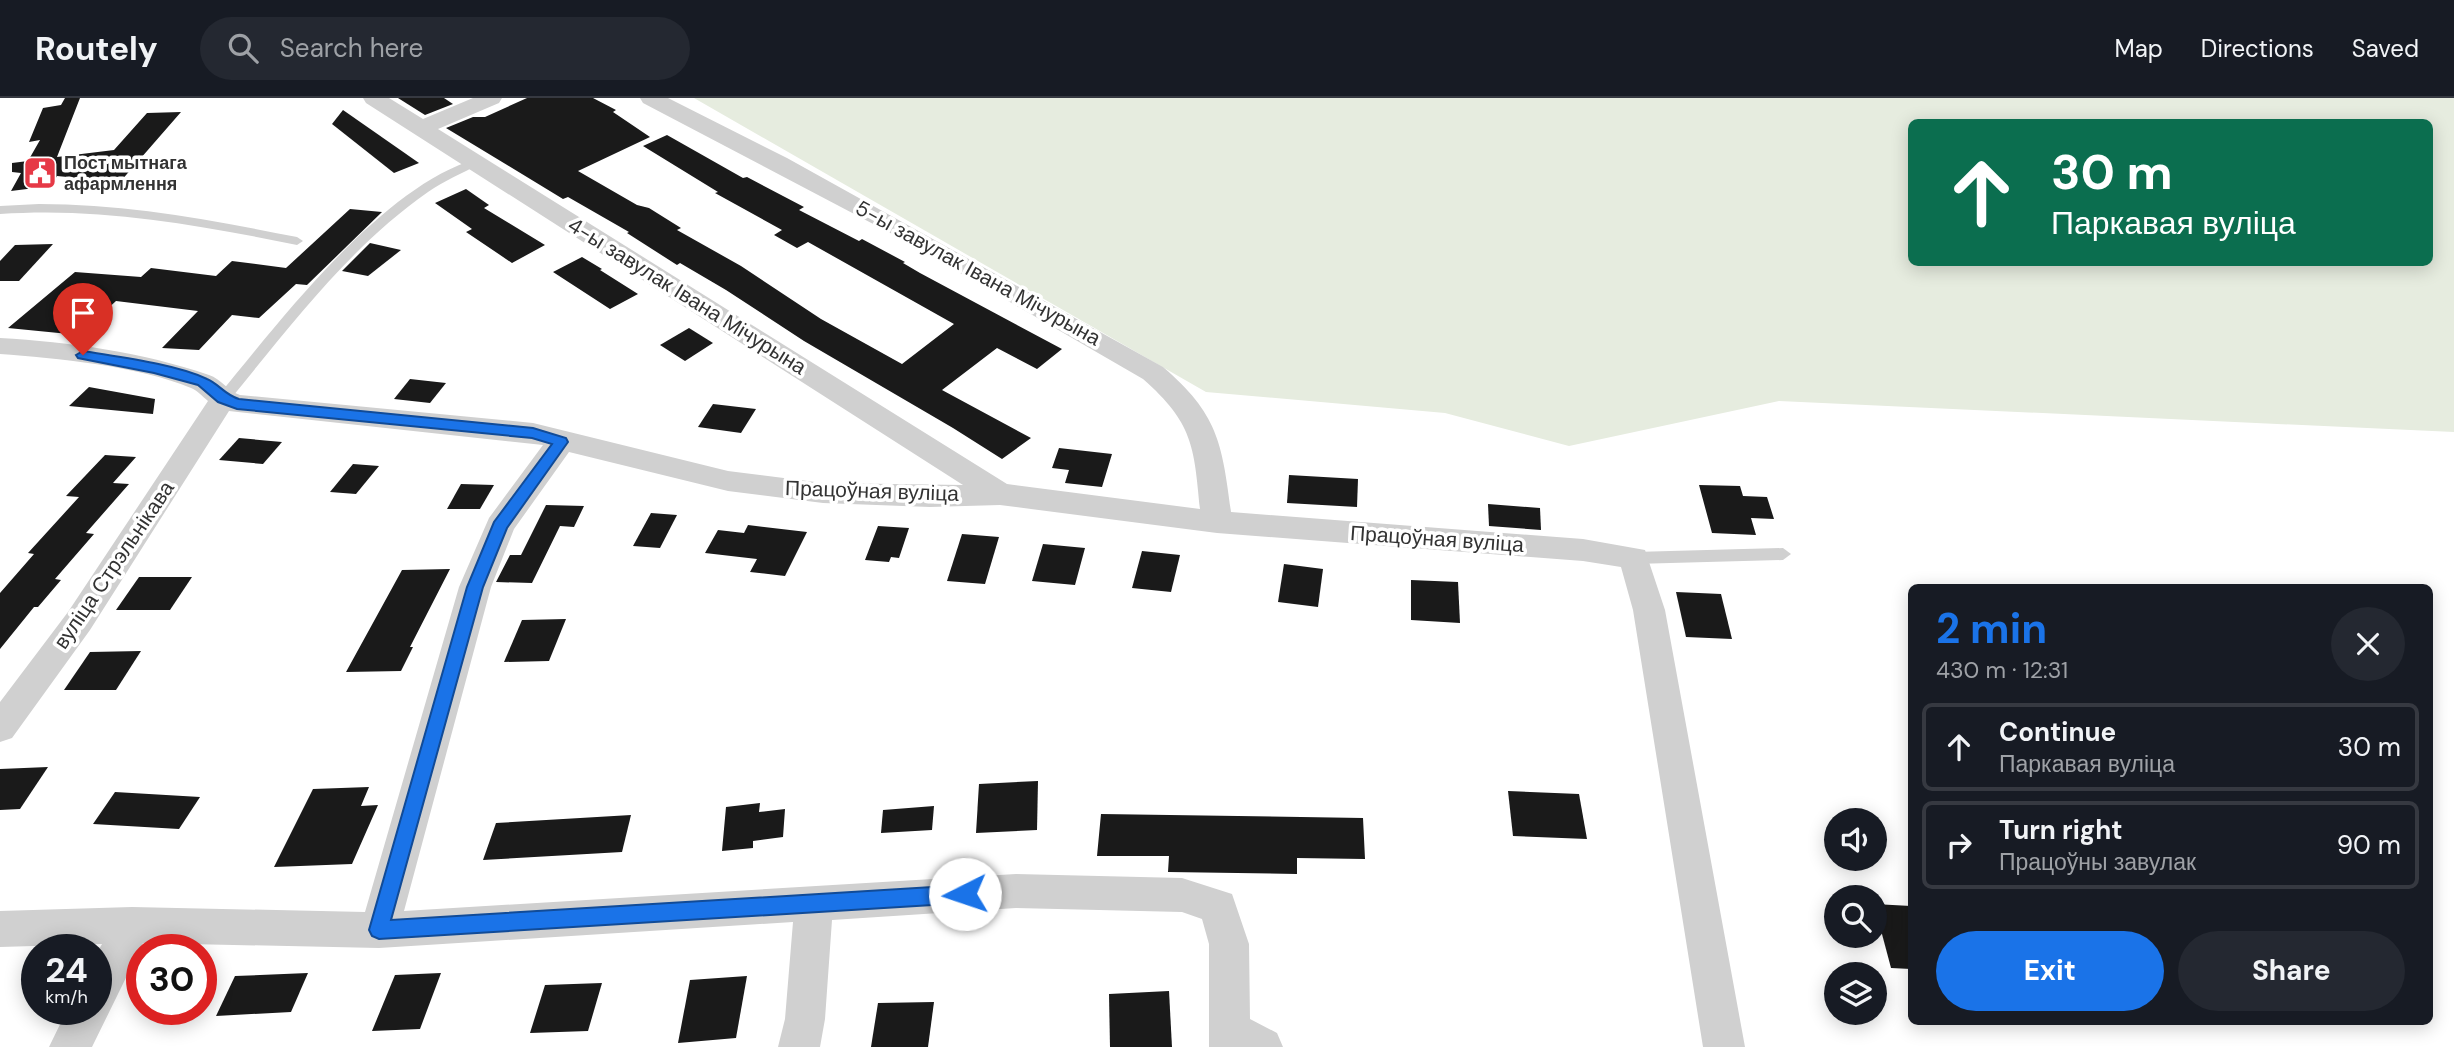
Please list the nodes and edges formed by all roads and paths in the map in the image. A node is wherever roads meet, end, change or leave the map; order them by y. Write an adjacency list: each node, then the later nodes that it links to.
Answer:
1 (374, 98): 4 (street, 4-ы завулак Івана Мічурына)
2 (491, 98): 4 (street)
3 (652, 98): 14 (street, 5-ы завулак Івана Мічурына)
4 (422, 128): 5 (street, 4-ы завулак Івана Мічурына)
5 (476, 162): 9 (lane); 11 (street, 4-ы завулак Івана Мічурына)
6 (0, 210): 7 (lane)
7 (297, 241)
8 (0, 346): 9 (street, Працоўная вуліца)
9 (223, 399): 10 (street, Працоўная вуліца); 17 (street, вуліца Стрэльнікава)
10 (561, 442): 13 (street, Працоўная вуліца); 21 (street)
11 (957, 466): 12 (street, 4-ы завулак Івана Мічурына); 13 (street)
12 (1000, 494): 13 (street, Працоўная вуліца); 14 (street, Працоўная вуліца)
13 (930, 496)
14 (1217, 522): 16 (street, Працоўная вуліца)
15 (1783, 554): 16 (lane)
16 (1634, 558): 27 (street)
17 (0, 728)
18 (814, 904): 21 (street); 24 (street); 26 (street)
19 (132, 925): 20 (street); 21 (street); 22 (street)
20 (0, 929)
21 (379, 930)
22 (112, 964)
23 (81, 1025): 25 (street)
24 (1241, 1041)
25 (70, 1047)
26 (799, 1047)
27 (1724, 1047)

